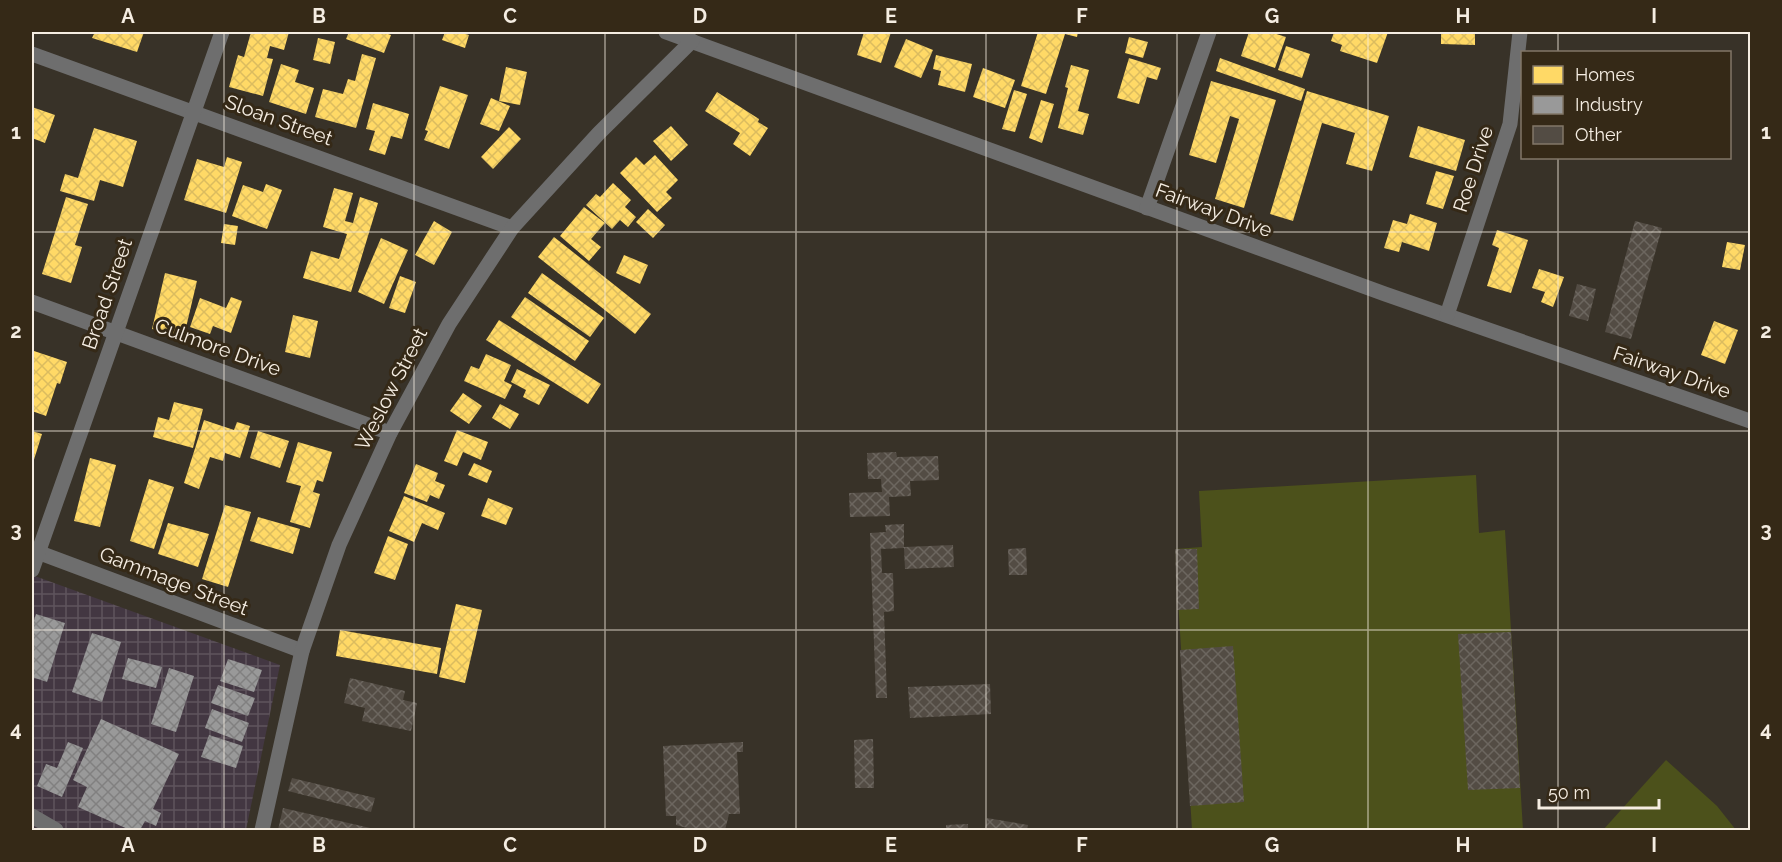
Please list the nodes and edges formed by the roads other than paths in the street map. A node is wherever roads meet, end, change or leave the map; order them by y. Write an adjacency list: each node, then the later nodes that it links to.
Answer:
1 (222, 32): 7 (street, Broad Street)
2 (666, 32): 5 (street, Fairway Drive)
3 (1209, 32): 8 (street)
4 (1520, 32): 11 (street, Roe Drive)
5 (692, 41): 8 (street, Fairway Drive); 9 (street, Weslow Street)
6 (32, 54): 7 (street, Sloan Street)
7 (194, 111): 9 (street, Sloan Street); 12 (street, Broad Street)
8 (1147, 208): 11 (street, Fairway Drive)
9 (512, 228): 14 (street, Weslow Street)
10 (32, 302): 12 (street, Culmore Drive)
11 (1448, 315): 13 (street, Fairway Drive)
12 (116, 331): 14 (street, Culmore Drive); 15 (street, Broad Street)
13 (1750, 422)
14 (390, 433): 17 (street, Weslow Street)
15 (35, 552): 16 (street, Broad Street); 17 (street, Gammage Street)
16 (32, 570)
17 (302, 651): 20 (street, Weslow Street)
18 (32, 816): 19 (street)
19 (56, 831)
20 (262, 831)

